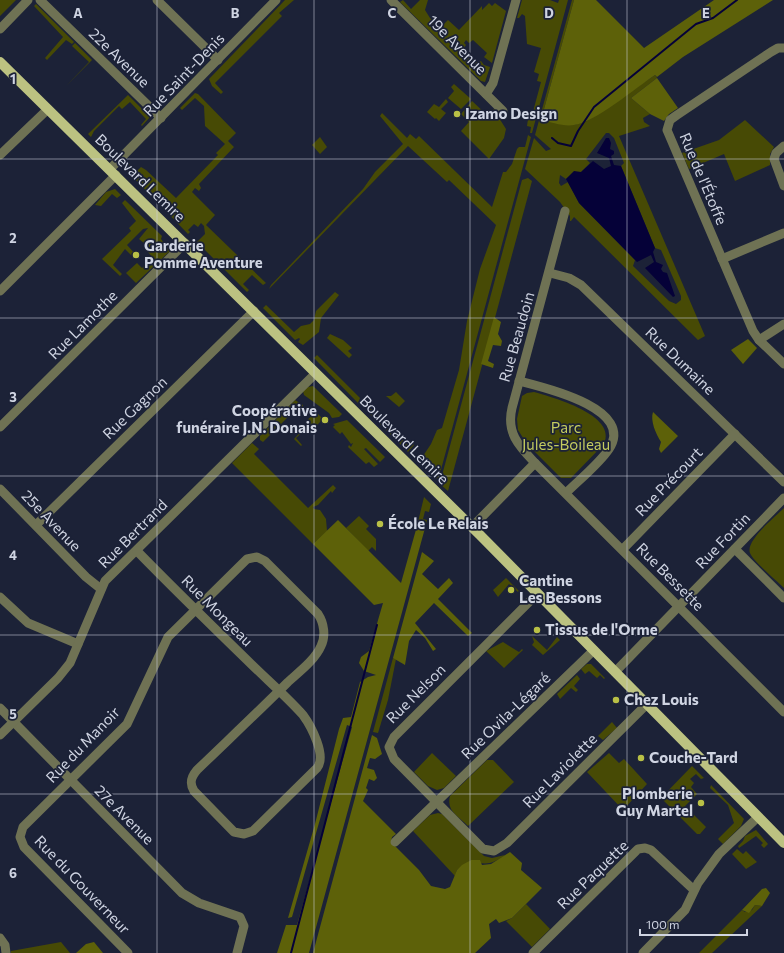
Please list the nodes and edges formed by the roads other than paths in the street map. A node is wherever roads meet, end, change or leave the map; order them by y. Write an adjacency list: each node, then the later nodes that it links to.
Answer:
1 (28, 0): 7 (street)
2 (40, 0): 14 (street, 22e Avenue)
3 (157, 0): 9 (street)
4 (275, 0): 9 (street, Rue Saint-Denis)
5 (391, 0): 11 (street, 19e Avenue)
6 (514, 1): 11 (street)
7 (0, 29)
8 (784, 48): 22 (street, Rue de l'Étoffe)
9 (218, 60): 14 (street, Rue Saint-Denis)
10 (0, 62): 12 (main road, Boulevard Lemire)
11 (486, 94): 13 (street, 19e Avenue)
12 (48, 109): 16 (street); 17 (main road, Boulevard Lemire)
13 (503, 111)
14 (161, 118): 17 (street, Rue Saint-Denis)
15 (784, 146): 18 (street)
16 (0, 155)
17 (113, 172): 21 (main road, Boulevard Lemire); 24 (street, Rue Saint-Denis)
18 (784, 186)
19 (565, 211): 23 (street, Rue Beaudoin)
20 (784, 233): 22 (street)
21 (185, 243): 25 (main road, Boulevard Lemire); 31 (street, Rue Lamothe)
22 (722, 260): 27 (street, Rue de l'Étoffe)
23 (550, 273): 30 (street, Rue Beaudoin); 32 (street, Rue Dumaine)
24 (0, 291)
25 (254, 311): 29 (main road, Boulevard Lemire); 38 (street, Rue Gagnon)
26 (784, 324): 27 (street)
27 (759, 340): 28 (street, Rue de l'Étoffe)
28 (784, 364)
29 (316, 373): 39 (main road, Boulevard Lemire); 42 (street, Rue Bertrand)
30 (519, 381): 33 (street, Rue Beaudoin); 36 (street)
31 (0, 427)
32 (735, 434): 34 (street, Rue Dumaine); 40 (street, Rue Précourt)
33 (535, 463): 36 (street, Rue Bessette); 39 (street)
34 (784, 482)
35 (0, 489): 38 (street, 25e Avenue)
36 (566, 493): 40 (street, Rue Bessette)
37 (784, 498): 41 (street, Rue Fortin)
38 (36, 525): 43 (street, 25e Avenue)
39 (472, 527): 44 (main road, Boulevard Lemire)
40 (623, 549): 47 (street, Rue Bessette)
41 (735, 549): 46 (street); 47 (street, Rue Fortin)
42 (137, 551): 43 (street, Rue Bertrand); 48 (street, Rue Mongeau)
43 (101, 589): 49 (street, Rue Bertrand)
44 (537, 594): 50 (main road, Boulevard Lemire); 59 (street, Rue Nelson)
45 (0, 597): 49 (street)
46 (784, 598)
47 (679, 606): 51 (street, Rue Fortin); 55 (street, Rue Bessette)
48 (195, 609): 52 (street, Rue Mongeau); 52 (street, Rue du Manoir); 58 (street, Rue du Manoir)
49 (78, 644): 56 (street, Rue Bertrand)
50 (594, 650): 51 (main road, Boulevard Lemire); 59 (street, Rue Ovila-Légaré)
51 (615, 672): 53 (main road, Boulevard Lemire)
52 (279, 691): 52 (street, Rue du Manoir)
53 (647, 704): 60 (main road, Boulevard Lemire); 64 (street, Rue Laviolette)
54 (0, 708): 56 (street, 27e Avenue)
55 (784, 712)
56 (14, 722): 57 (street, Rue Bertrand); 58 (street, 27e Avenue)
57 (0, 735)
58 (70, 780): 61 (street, Rue du Manoir); 69 (street, 27e Avenue)
59 (437, 802): 62 (street, Rue Ovila-Légaré); 64 (street, Rue Nelson)
60 (758, 817): 63 (main road, Boulevard Lemire); 65 (street)
61 (20, 834): 68 (street, Rue du Gouverneur)
62 (395, 842)
63 (784, 843)
64 (490, 852)
65 (694, 890): 70 (street, Rue Paquette); 71 (street)
66 (0, 938): 67 (street)
67 (6, 953)
68 (128, 953)
69 (237, 953)
70 (533, 953)
71 (643, 953)

